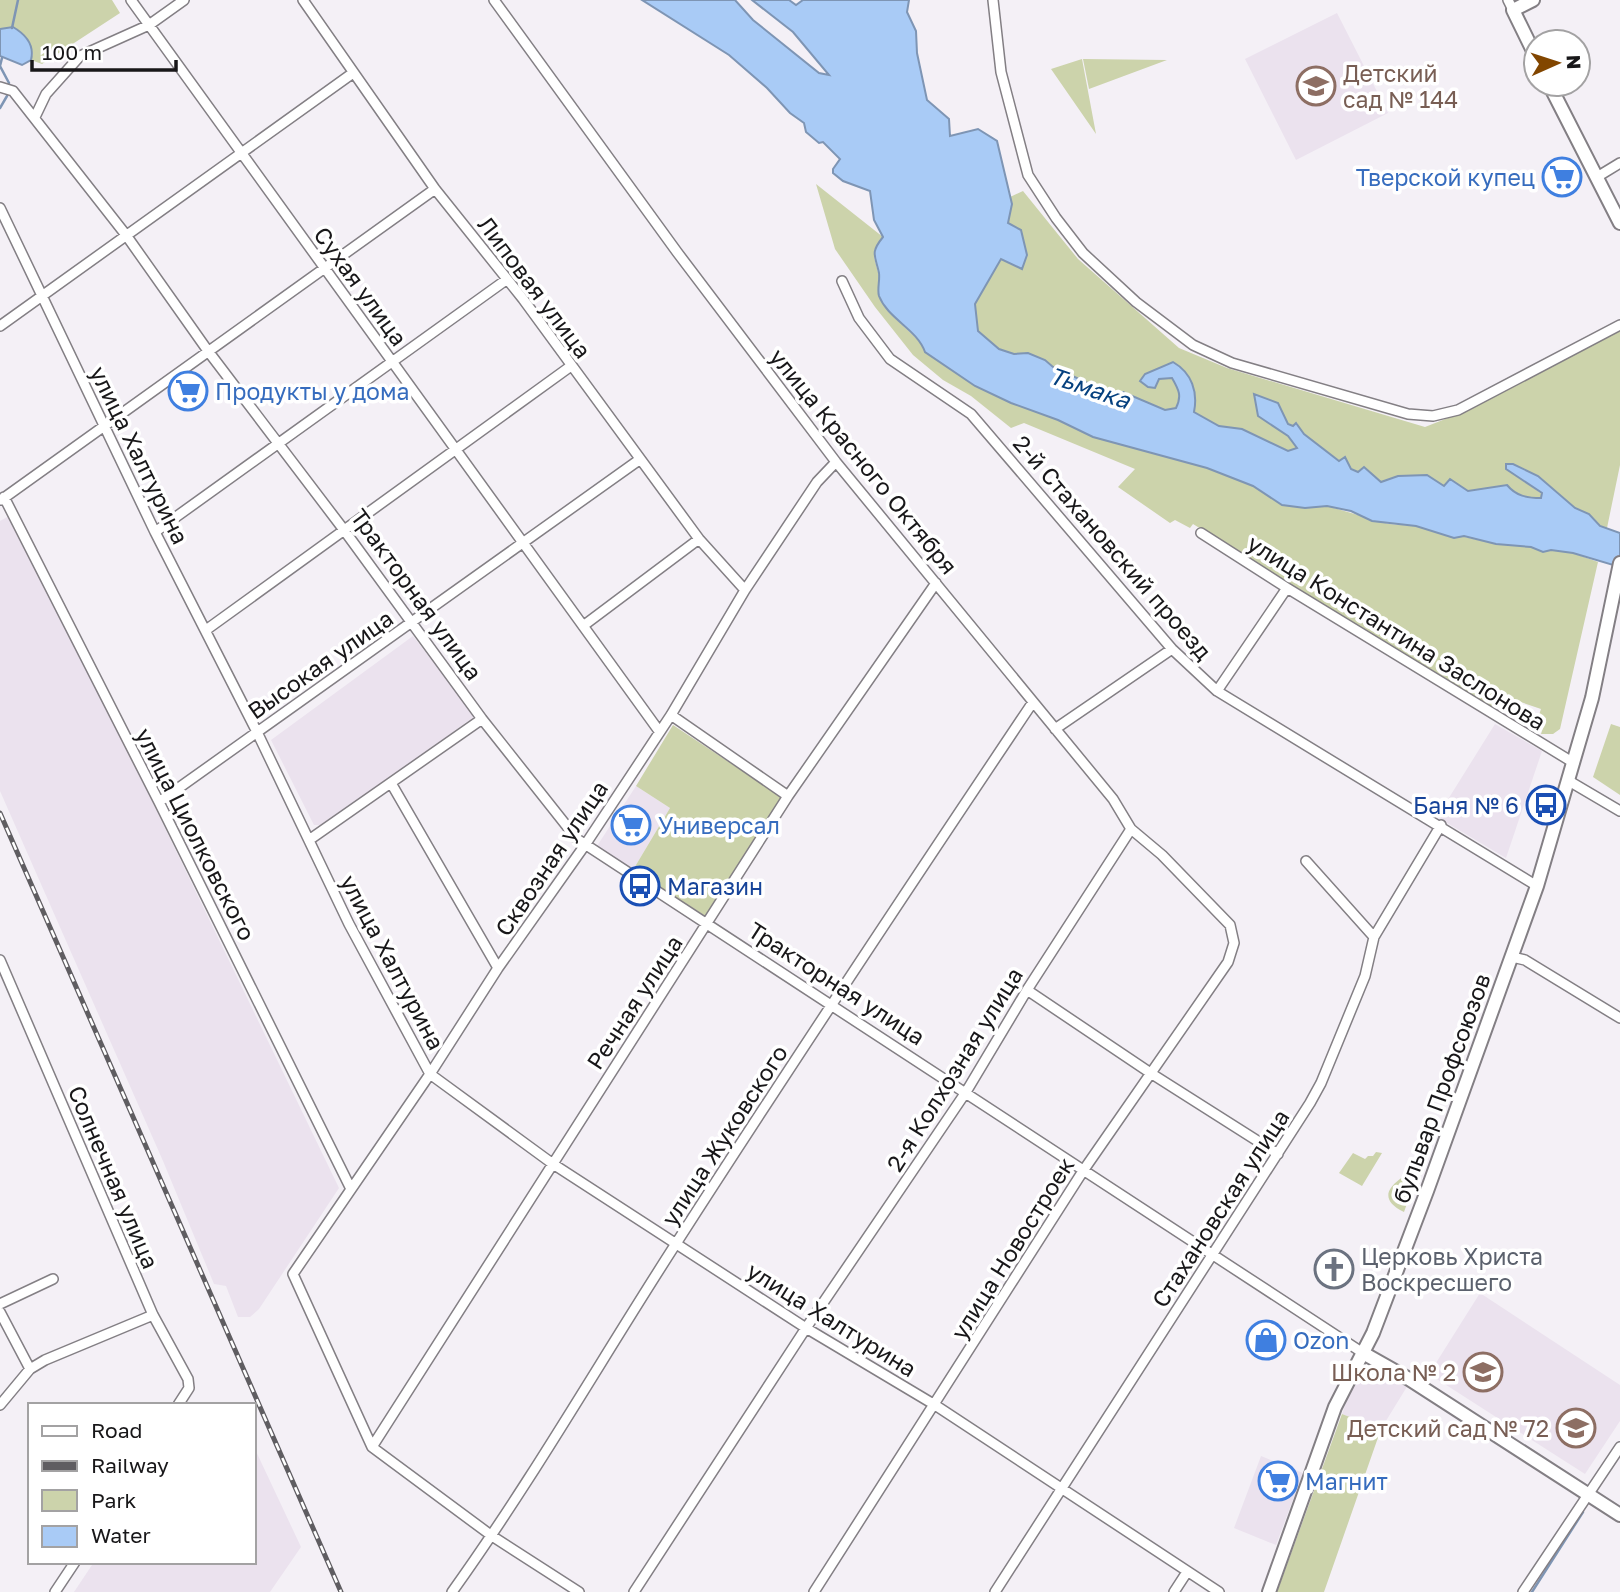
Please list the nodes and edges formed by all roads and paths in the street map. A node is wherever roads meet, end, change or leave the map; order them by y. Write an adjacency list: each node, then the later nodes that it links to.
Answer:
1 (131, 0): 8 (street, Сухая улица)
2 (184, 0): 8 (street)
3 (303, 0): 10 (street, Липовая улица)
4 (494, 0): 34 (street, улица Красного Октября)
5 (993, 0): 25 (street)
6 (1533, 0): 7 (main road)
7 (1510, 5): 9 (main road)
8 (149, 25): 13 (street); 14 (street, Сухая улица)
9 (1522, 29)
10 (354, 73): 14 (street); 17 (street, Липовая улица)
11 (0, 87): 13 (street)
12 (1556, 98): 16 (main road)
13 (35, 117): 20 (street, Тракторная улица)
14 (242, 153): 20 (street); 21 (street, Сухая улица)
15 (1620, 163): 16 (street)
16 (1597, 177): 19 (main road)
17 (435, 189): 21 (street); 22 (street, Липовая улица)
18 (0, 208): 24 (street, улица Халтурина)
19 (1620, 223)
20 (126, 235): 24 (street); 27 (street, Тракторная улица)
21 (324, 268): 27 (street); 28 (street, Сухая улица)
22 (506, 280): 28 (street); 29 (street, Липовая улица)
23 (842, 281): 48 (street, 2-й Стахановский проезд)
24 (41, 296): 26 (street); 30 (street, улица Халтурина)
25 (1620, 325)
26 (0, 326)
27 (208, 351): 30 (street); 31 (street, Тракторная улица)
28 (392, 362): 31 (street); 32 (street, Сухая улица)
29 (571, 366): 32 (street); 33 (street, Липовая улица)
30 (104, 425): 35 (street); 37 (street, улица Халтурина)
31 (278, 444): 36 (street, Тракторная улица); 37 (street)
32 (456, 450): 36 (street); 40 (street, Сухая улица)
33 (639, 460): 39 (street, Липовая улица); 40 (street, Высокая улица)
34 (836, 462): 42 (street, улица Красного Октября); 44 (street, Сквозная улица)
35 (2, 499): 60 (street, улица Циолковского)
36 (344, 530): 45 (street, Тракторная улица); 47 (street)
37 (155, 532): 47 (street, улица Халтурина)
38 (1201, 533): 43 (street, улица Константина Заслонова)
39 (699, 539): 44 (street, Липовая улица); 46 (street)
40 (523, 543): 45 (street, Высокая улица); 46 (street, Сухая улица)
41 (1620, 563): 56 (main road, бульвар Профсоюзов)
42 (936, 583): 50 (street, улица Красного Октября); 59 (street, Речная улица)
43 (1287, 588): 49 (street); 56 (street, улица Константина Заслонова)
44 (745, 590): 51 (street, Сквозная улица)
45 (411, 623): 52 (street, Тракторная улица); 55 (street, Высокая улица)
46 (583, 626): 54 (street, Сухая улица)
47 (205, 630): 55 (street, улица Халтурина)
48 (1172, 649): 49 (street, 2-й Стахановский проезд); 53 (street)
49 (1217, 691): 62 (street, 2-й Стахановский проезд)
50 (1033, 702): 53 (street, улица Красного Октября); 75 (street, улица Жуковского)
51 (671, 715): 54 (street, Сквозная улица); 59 (street)
52 (482, 719): 58 (street); 65 (street, Тракторная улица)
53 (1055, 729): 63 (street, улица Красного Октября)
54 (659, 731): 65 (street, Сквозная улица)
55 (257, 732): 60 (street, Высокая улица); 64 (street, улица Халтурина)
56 (1574, 762): 57 (main road, бульвар Профсоюзов)
57 (1569, 781): 61 (street); 67 (main road, бульвар Профсоюзов)
58 (391, 783): 64 (street); 73 (street)
59 (788, 796): 68 (street, Речная улица)
60 (159, 802): 83 (street, улица Циолковского)
61 (1620, 811)
62 (1441, 825): 67 (street, 2-й Стахановский проезд); 70 (street, Стахановская улица)
63 (1131, 829): 69 (street, улица Красного Октября); 74 (street, 2-я Колхозная улица)
64 (309, 840): 77 (street, улица Халтурина)
65 (585, 845): 68 (street, Тракторная улица); 73 (street, Сквозная улица)
66 (1306, 861): 70 (street)
67 (1537, 886): 71 (main road, бульвар Профсоюзов)
68 (707, 924): 75 (street, Тракторная улица); 81 (street, Речная улица)
69 (1230, 925): 78 (street, улица Новостроек)
70 (1374, 937): 80 (street, Стахановская улица)
71 (1512, 957): 76 (street); 91 (main road, бульвар Профсоюзов)
72 (0, 960): 89 (street, Солнечная улица)
73 (498, 968): 77 (street, Сквозная улица)
74 (1027, 990): 78 (street); 79 (street, 2-я Колхозная улица)
75 (832, 1003): 79 (street, Тракторная улица); 84 (street, улица Жуковского)
76 (1620, 1018)
77 (429, 1074): 81 (street, улица Халтурина); 83 (street, Сквозная улица)
78 (1152, 1074): 80 (street); 82 (street, улица Новостроек)
79 (966, 1092): 82 (street, Тракторная улица); 90 (street, 2-я Колхозная улица)
80 (1278, 1154): 85 (street, Стахановская улица)
81 (553, 1164): 84 (street, улица Халтурина); 96 (street, Речная улица)
82 (1083, 1171): 85 (street, Тракторная улица); 95 (street, улица Новостроек)
83 (351, 1189): 96 (street, Сквозная улица)
84 (676, 1244): 90 (street, улица Халтурина); 101 (street, улица Жуковского)
85 (1214, 1255): 91 (street, Тракторная улица); 98 (street, Стахановская улица)
86 (53, 1279): 87 (street)
87 (0, 1304)
88 (0, 1312): 92 (street)
89 (153, 1315): 92 (street); 94 (street, Солнечная улица)
90 (806, 1328): 95 (street, улица Халтурина); 107 (street, 2-я Колхозная улица)
91 (1363, 1353): 99 (main road, Тракторная улица); 112 (main road, бульвар Профсоюзов)
92 (30, 1369): 93 (street)
93 (1, 1403)
94 (179, 1403)
95 (935, 1405): 98 (street, улица Халтурина); 108 (street, улица Новостроек)
96 (372, 1447): 101 (street)
97 (1620, 1447): 99 (street)
98 (1060, 1489): 103 (street, улица Халтурина); 109 (street, Стахановская улица)
99 (1589, 1495): 100 (main road, Тракторная улица); 113 (street)
100 (1620, 1516)
101 (492, 1536): 105 (street, улица Жуковского); 106 (street)
102 (74, 1564): 104 (street)
103 (1187, 1572): 110 (street); 111 (street, улица Халтурина)
104 (55, 1592)
105 (452, 1592)
106 (579, 1592)
107 (634, 1592)
108 (814, 1592)
109 (995, 1592)
110 (1174, 1592)
111 (1219, 1592)
112 (1269, 1592)
113 (1523, 1592)

